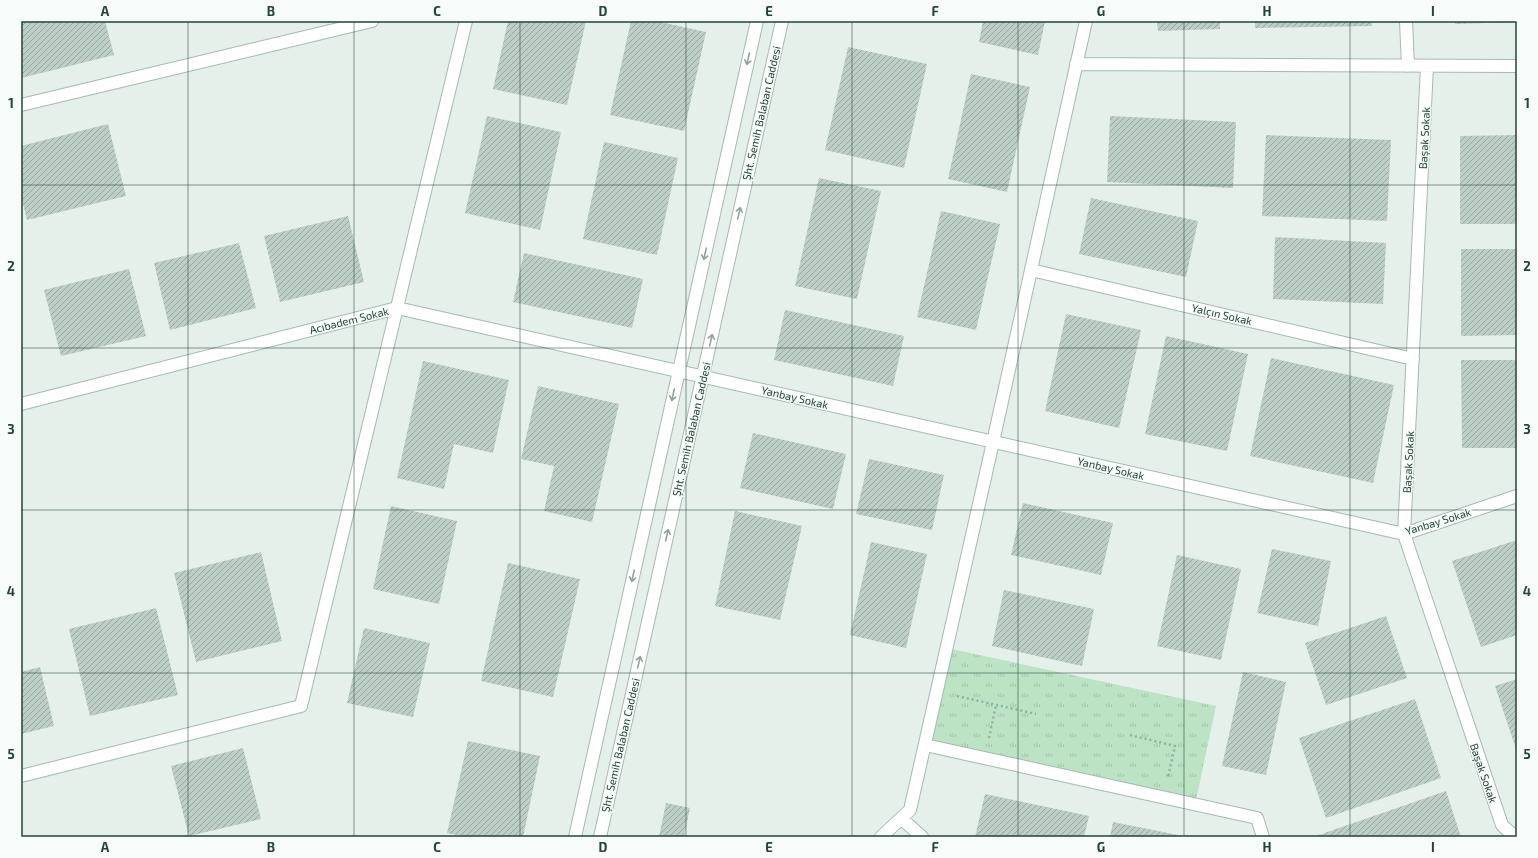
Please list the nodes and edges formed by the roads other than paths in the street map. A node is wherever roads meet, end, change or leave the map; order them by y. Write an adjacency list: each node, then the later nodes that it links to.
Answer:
1 (372, 21): 11 (street)
2 (466, 21): 13 (street)
3 (757, 21): 15 (street, one-way to 15)
4 (782, 21): 16 (street, Şht. Semih Balaban Caddesi, one-way to 4)
5 (1086, 21): 7 (street)
6 (1406, 21): 8 (street)
7 (1076, 64): 8 (street); 12 (street)
8 (1408, 66): 9 (street)
9 (1427, 66): 10 (street); 14 (street, Başak Sokak)
10 (1517, 66)
11 (21, 105)
12 (1031, 270): 14 (street, Yalçın Sokak); 18 (street)
13 (397, 308): 15 (street, Acıbadem Sokak); 17 (street, Acıbadem Sokak); 22 (street)
14 (1413, 359): 20 (street, Başak Sokak)
15 (678, 371): 16 (street, Acıbadem Sokak); 24 (street, one-way to 24)
16 (702, 376): 18 (street, Yanbay Sokak); 25 (street, Şht. Semih Balaban Caddesi, one-way to 16)
17 (21, 404)
18 (993, 442): 20 (street, Yanbay Sokak); 21 (street)
19 (1517, 496): 20 (street, Yanbay Sokak)
20 (1404, 534): 29 (street, Başak Sokak)
21 (925, 745): 23 (street); 28 (street)
22 (21, 776)
23 (902, 819): 26 (street); 27 (street)
24 (575, 837)
25 (600, 837)
26 (881, 837)
27 (922, 837)
28 (1263, 837)
29 (1515, 837)

